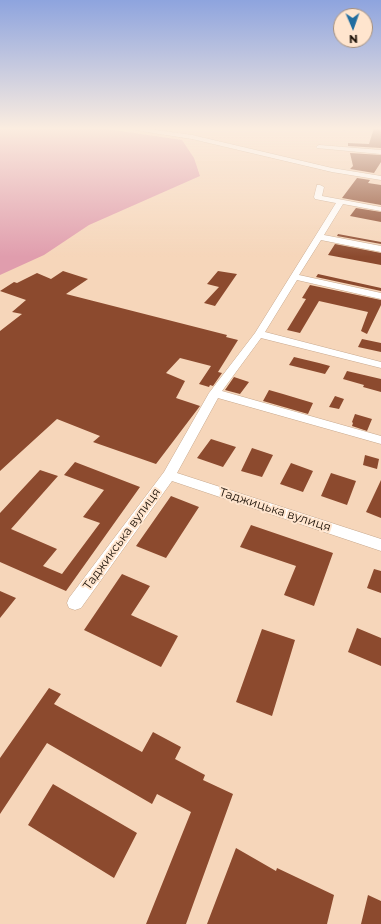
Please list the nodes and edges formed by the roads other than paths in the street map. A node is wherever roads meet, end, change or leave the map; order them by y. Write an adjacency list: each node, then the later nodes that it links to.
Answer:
1 (344, 171): 2 (street)
2 (381, 178)
3 (320, 187): 4 (street)
4 (340, 202): 5 (street); 6 (street, Таджикська вулиця)
5 (381, 209)
6 (320, 237): 7 (street); 8 (street, Таджикська вулиця)
7 (381, 249)
8 (294, 277): 9 (street); 10 (street, Таджикська вулиця)
9 (381, 296)
10 (259, 334): 11 (street); 12 (street, Таджикська вулиця)
11 (381, 365)
12 (215, 393): 13 (street); 14 (street, Таджикська вулиця)
13 (381, 440)
14 (169, 475): 15 (street, Таджицька вулиця); 16 (street, Таджикська вулиця)
15 (381, 545)
16 (75, 603)

